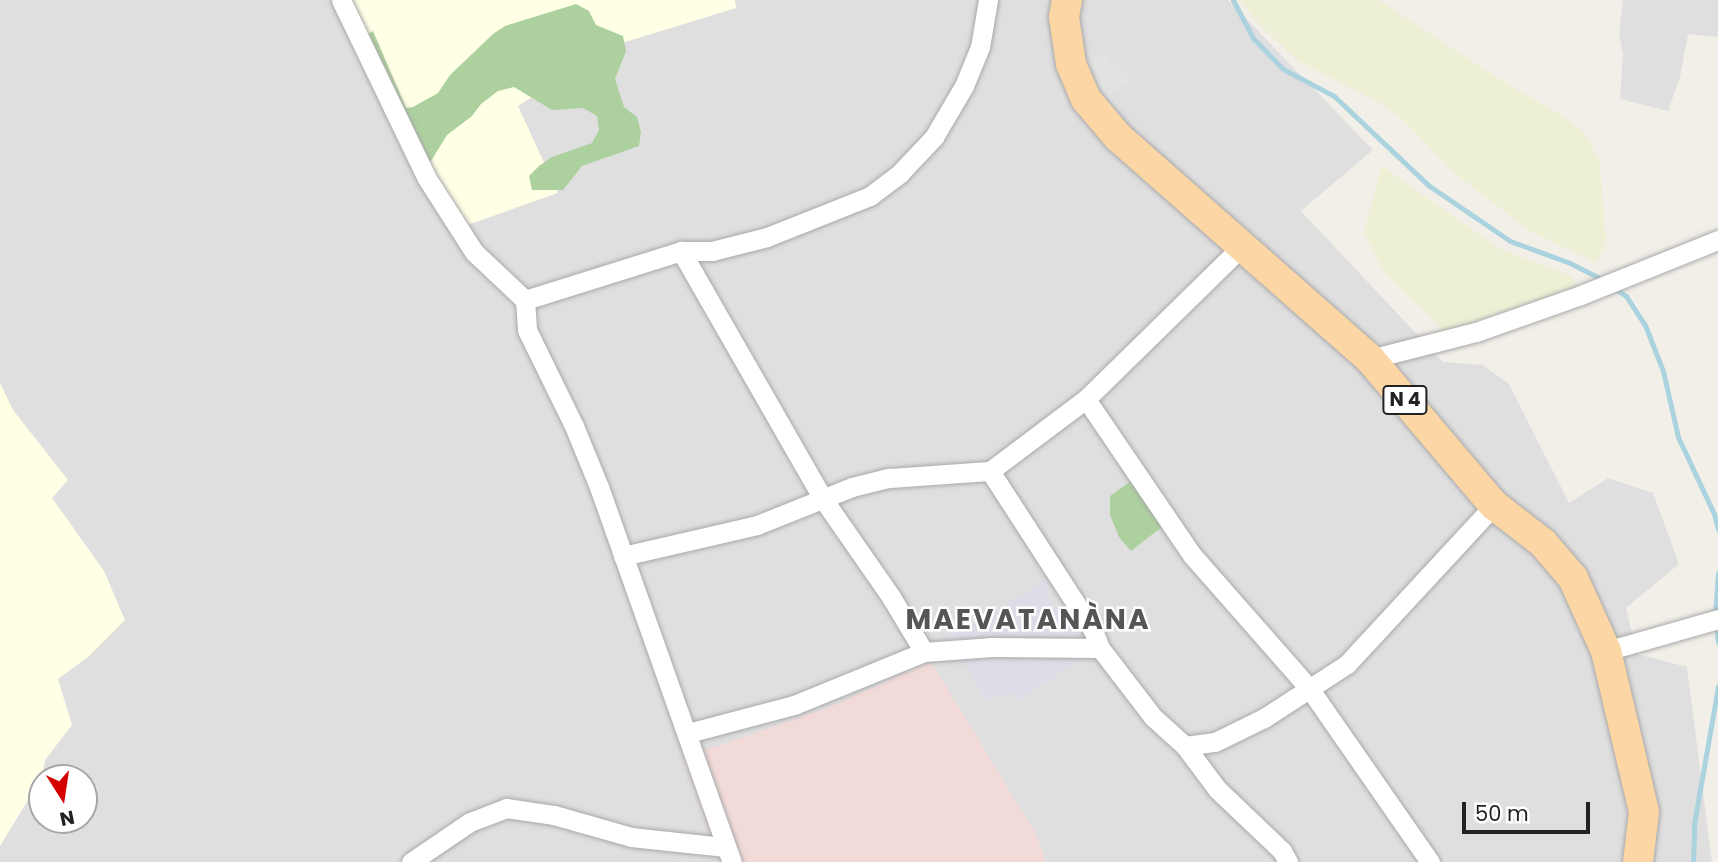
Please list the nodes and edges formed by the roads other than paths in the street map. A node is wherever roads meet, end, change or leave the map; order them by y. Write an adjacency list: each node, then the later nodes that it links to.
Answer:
1 (341, 0): 7 (street)
2 (988, 0): 6 (street)
3 (1067, 0): 5 (main road, N 4)
4 (1718, 240): 8 (street)
5 (1242, 246): 8 (main road, N 4); 9 (street)
6 (681, 251): 7 (street); 11 (street)
7 (526, 300): 13 (street)
8 (1370, 359): 12 (main road, N 4)
9 (1086, 399): 10 (street); 18 (street)
10 (990, 471): 11 (street); 15 (street)
11 (823, 499): 13 (street); 17 (street)
12 (1494, 505): 16 (main road, N 4); 18 (street)
13 (623, 556): 19 (street)
14 (1718, 619): 16 (street)
15 (1100, 648): 17 (street); 20 (street)
16 (1606, 651): 25 (main road, N 4)
17 (924, 652): 19 (street)
18 (1309, 688): 20 (street); 24 (street)
19 (688, 733): 21 (street)
20 (1185, 746): 23 (street)
21 (728, 855): 22 (street)
22 (411, 862)
23 (1288, 862)
24 (1430, 862)
25 (1638, 862)

